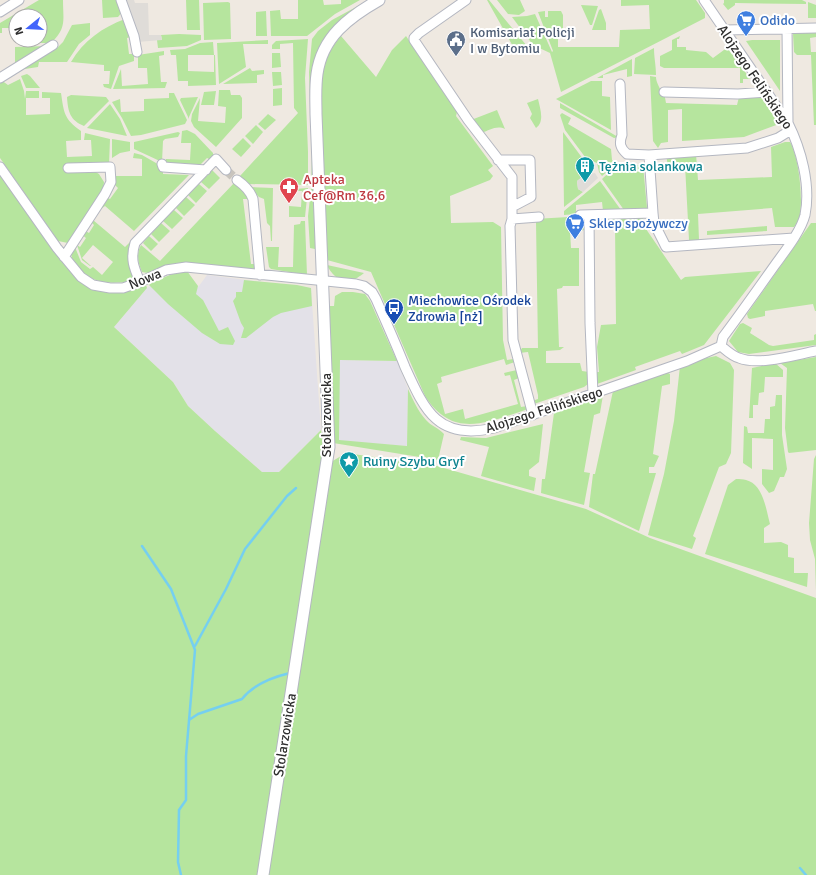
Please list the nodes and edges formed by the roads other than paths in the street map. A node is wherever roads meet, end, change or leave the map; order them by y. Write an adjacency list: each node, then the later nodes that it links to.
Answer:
1 (19, 0): 6 (street)
2 (121, 0): 11 (street)
3 (379, 0): 33 (street, Stolarzowicka)
4 (466, 0): 18 (street)
5 (704, 0): 9 (street, Alojzego Felińskiego)
6 (0, 12)
7 (787, 28): 8 (street); 9 (street); 16 (street)
8 (816, 28)
9 (724, 30): 15 (street, Alojzego Felińskiego)
10 (53, 45): 12 (street)
11 (137, 52)
12 (0, 78)
13 (620, 84): 17 (street)
14 (664, 92): 15 (street)
15 (766, 92): 16 (street, Alojzego Felińskiego)
16 (790, 126): 17 (street); 25 (street, Alojzego Felińskiego)
17 (649, 155): 27 (street)
18 (498, 160): 26 (street); 26 (street)
19 (162, 164): 22 (street)
20 (0, 167): 31 (street, Nowa)
21 (68, 168): 31 (street)
22 (206, 170): 23 (street); 34 (street)
23 (226, 170)
24 (237, 180): 32 (street)
25 (811, 186): 30 (street, Alojzego Felińskiego)
26 (512, 207): 29 (street)
27 (653, 213): 30 (street); 37 (street)
28 (538, 217): 29 (street)
29 (512, 219): 38 (street)
30 (794, 238): 35 (street, Alojzego Felińskiego)
31 (64, 257): 34 (street, Nowa)
32 (260, 275): 33 (street, Nowa); 34 (street, Nowa)
33 (324, 281): 38 (street, Alojzego Felińskiego); 39 (street, Stolarzowicka)
34 (140, 282)
35 (721, 346): 36 (street); 37 (street, Alojzego Felińskiego)
36 (816, 351)
37 (593, 394): 38 (street, Alojzego Felińskiego)
38 (533, 415)
39 (262, 875)

